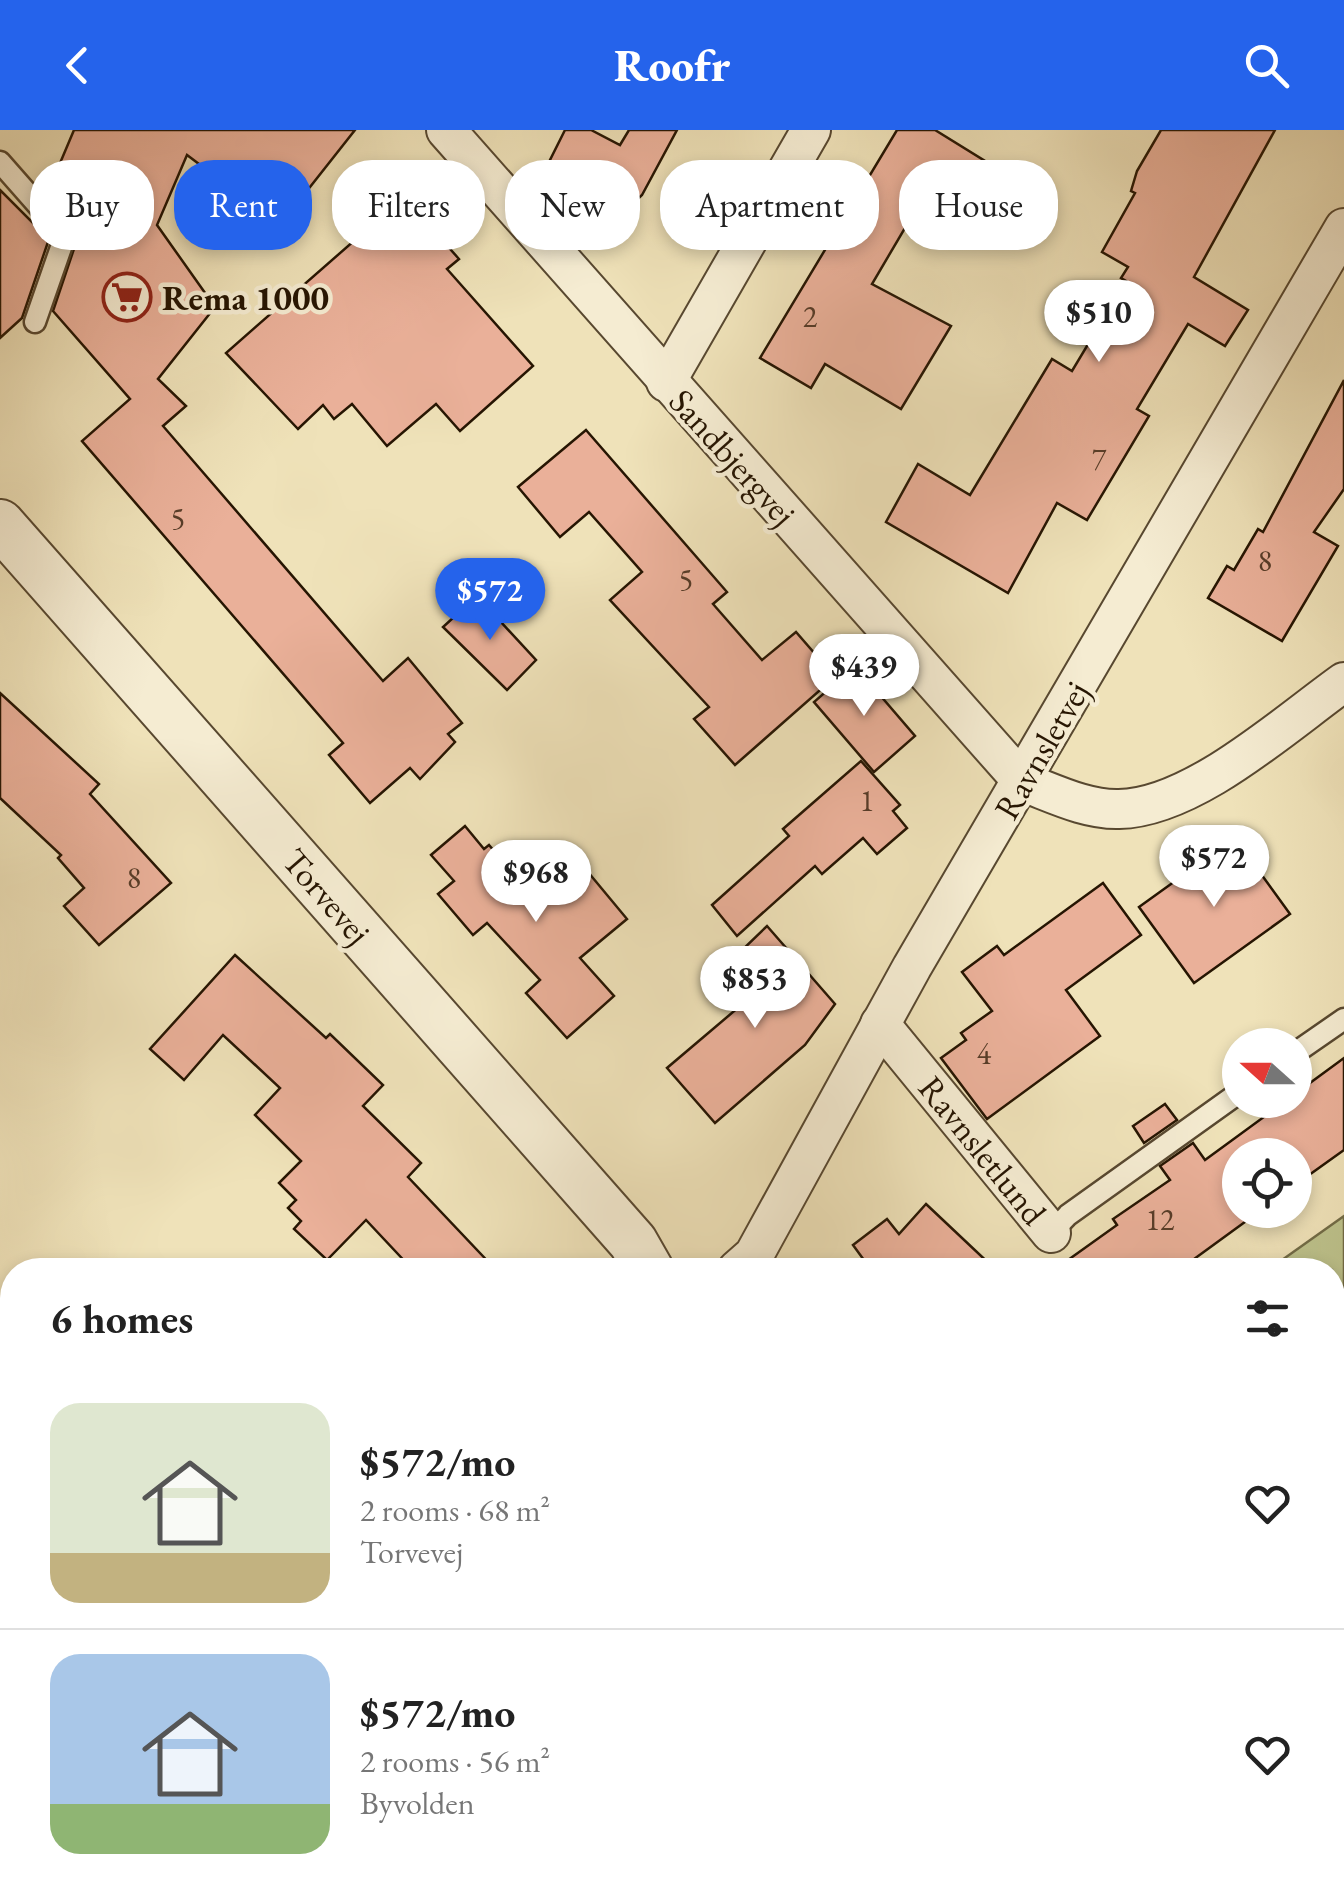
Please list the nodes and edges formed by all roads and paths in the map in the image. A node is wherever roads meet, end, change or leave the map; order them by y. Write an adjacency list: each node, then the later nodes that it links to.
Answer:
1 (446, 130): 6 (street, Sandbjergvej)
2 (810, 130): 6 (street)
3 (0, 162): 5 (lane)
4 (1344, 228): 9 (street, Ravnsletvej)
5 (35, 322)
6 (666, 382): 9 (street, Sandbjergvej)
7 (0, 524): 15 (street, Torvevej)
8 (1344, 682): 9 (street)
9 (1023, 782): 11 (street, Ravnsletvej)
10 (1344, 1019): 12 (lane)
11 (880, 1024): 14 (street, Ravnsletlund); 16 (street, Ravnsletvej)
12 (1312, 1042)
13 (1222, 1105): 14 (lane, Ravnsletlund)
14 (1051, 1233)
15 (642, 1258)
16 (750, 1258)

